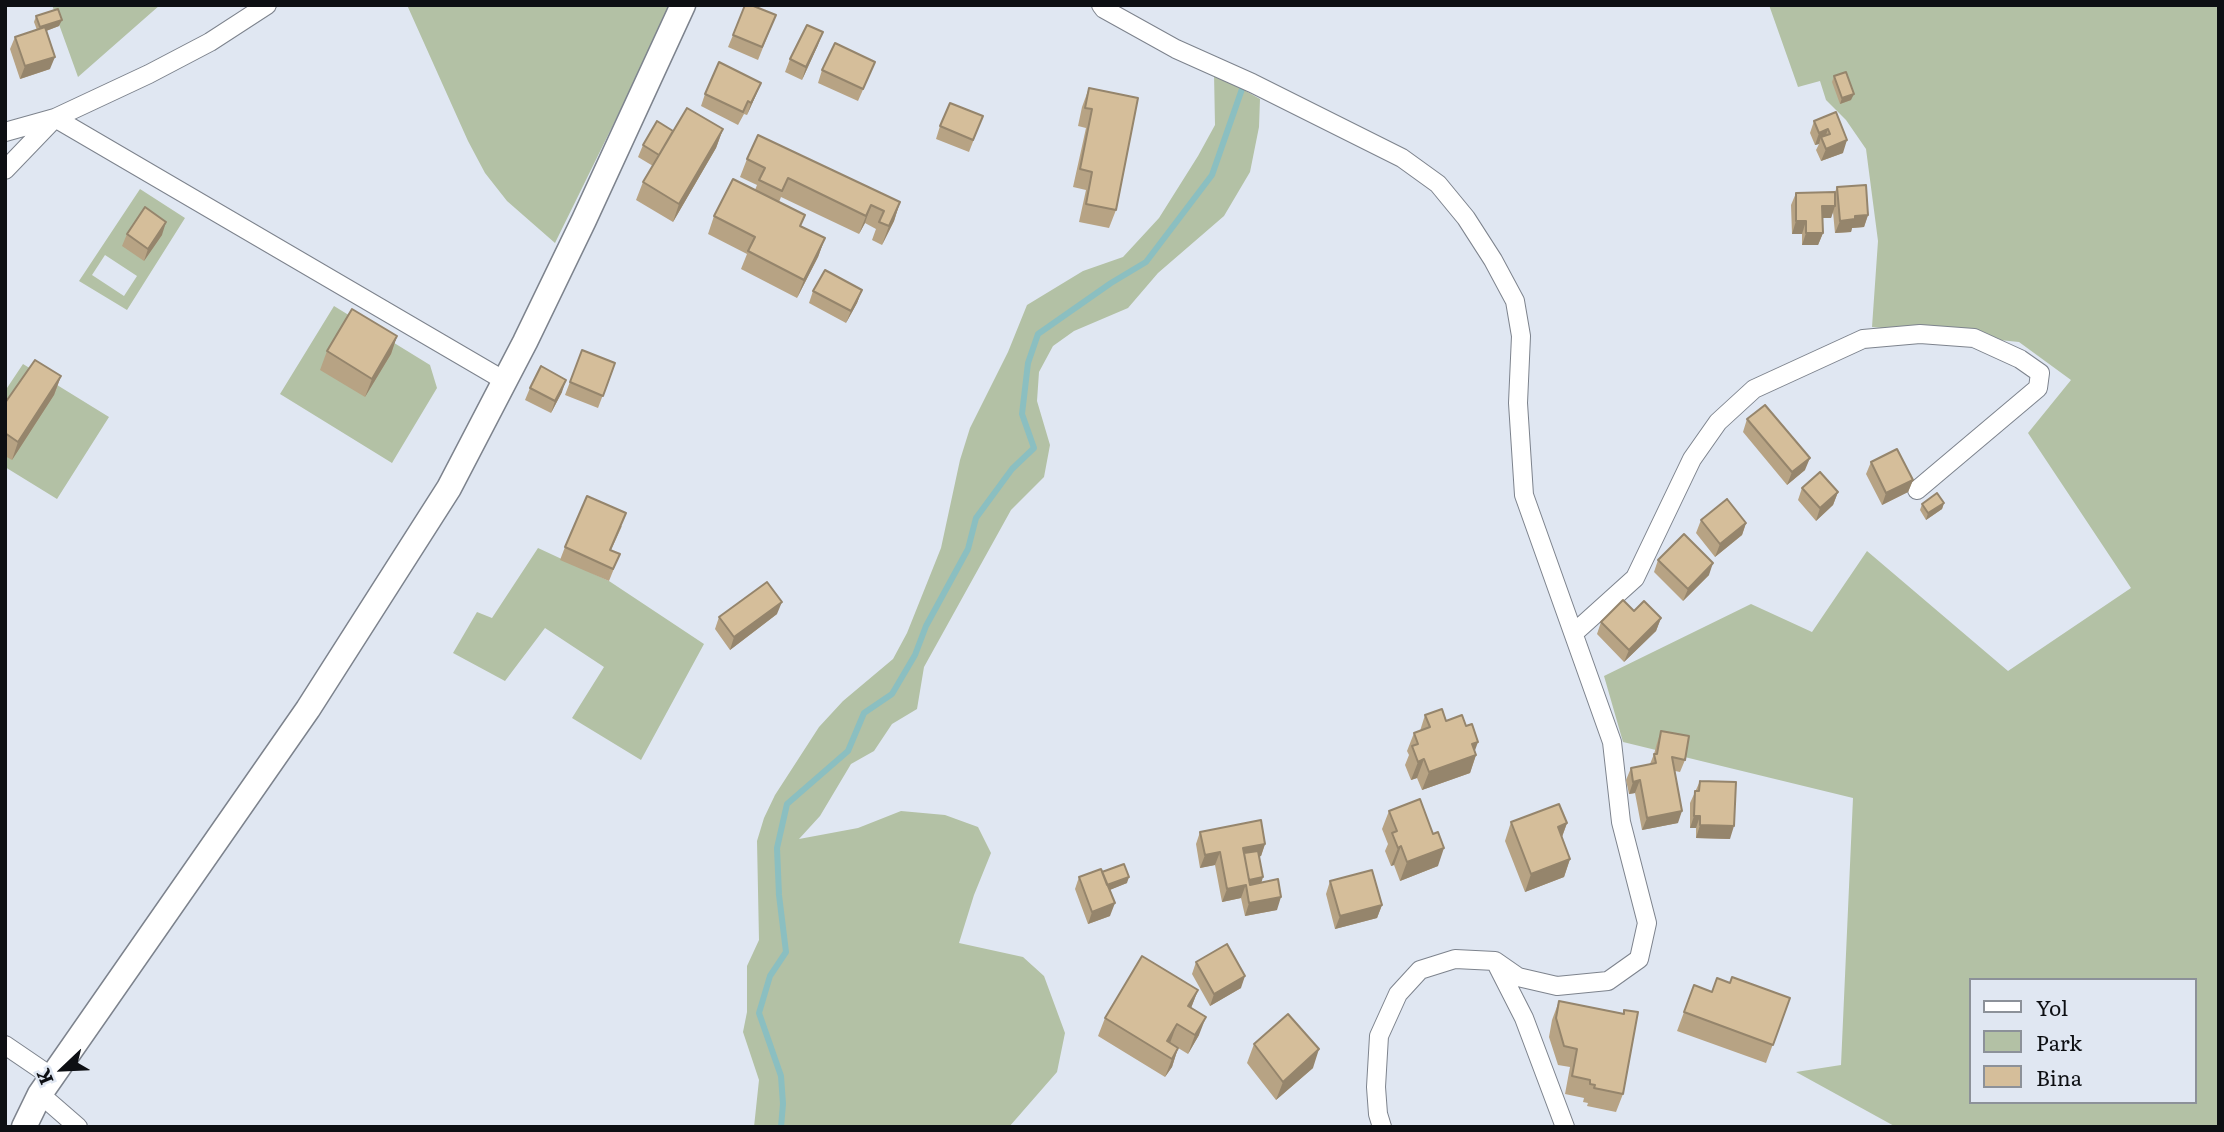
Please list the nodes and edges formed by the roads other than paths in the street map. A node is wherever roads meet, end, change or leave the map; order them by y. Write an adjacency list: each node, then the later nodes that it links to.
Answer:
1 (267, 5): 4 (street)
2 (683, 5): 7 (street)
3 (1101, 5): 9 (street)
4 (55, 118): 5 (street); 6 (street); 7 (street)
5 (5, 132)
6 (5, 170)
7 (505, 381): 12 (street)
8 (1917, 490): 9 (street)
9 (1574, 633): 10 (street)
10 (1495, 961): 15 (street); 16 (street)
11 (5, 1045): 12 (street)
12 (46, 1085): 13 (street); 14 (street)
13 (24, 1127)
14 (78, 1127)
15 (1382, 1127)
16 (1565, 1127)

